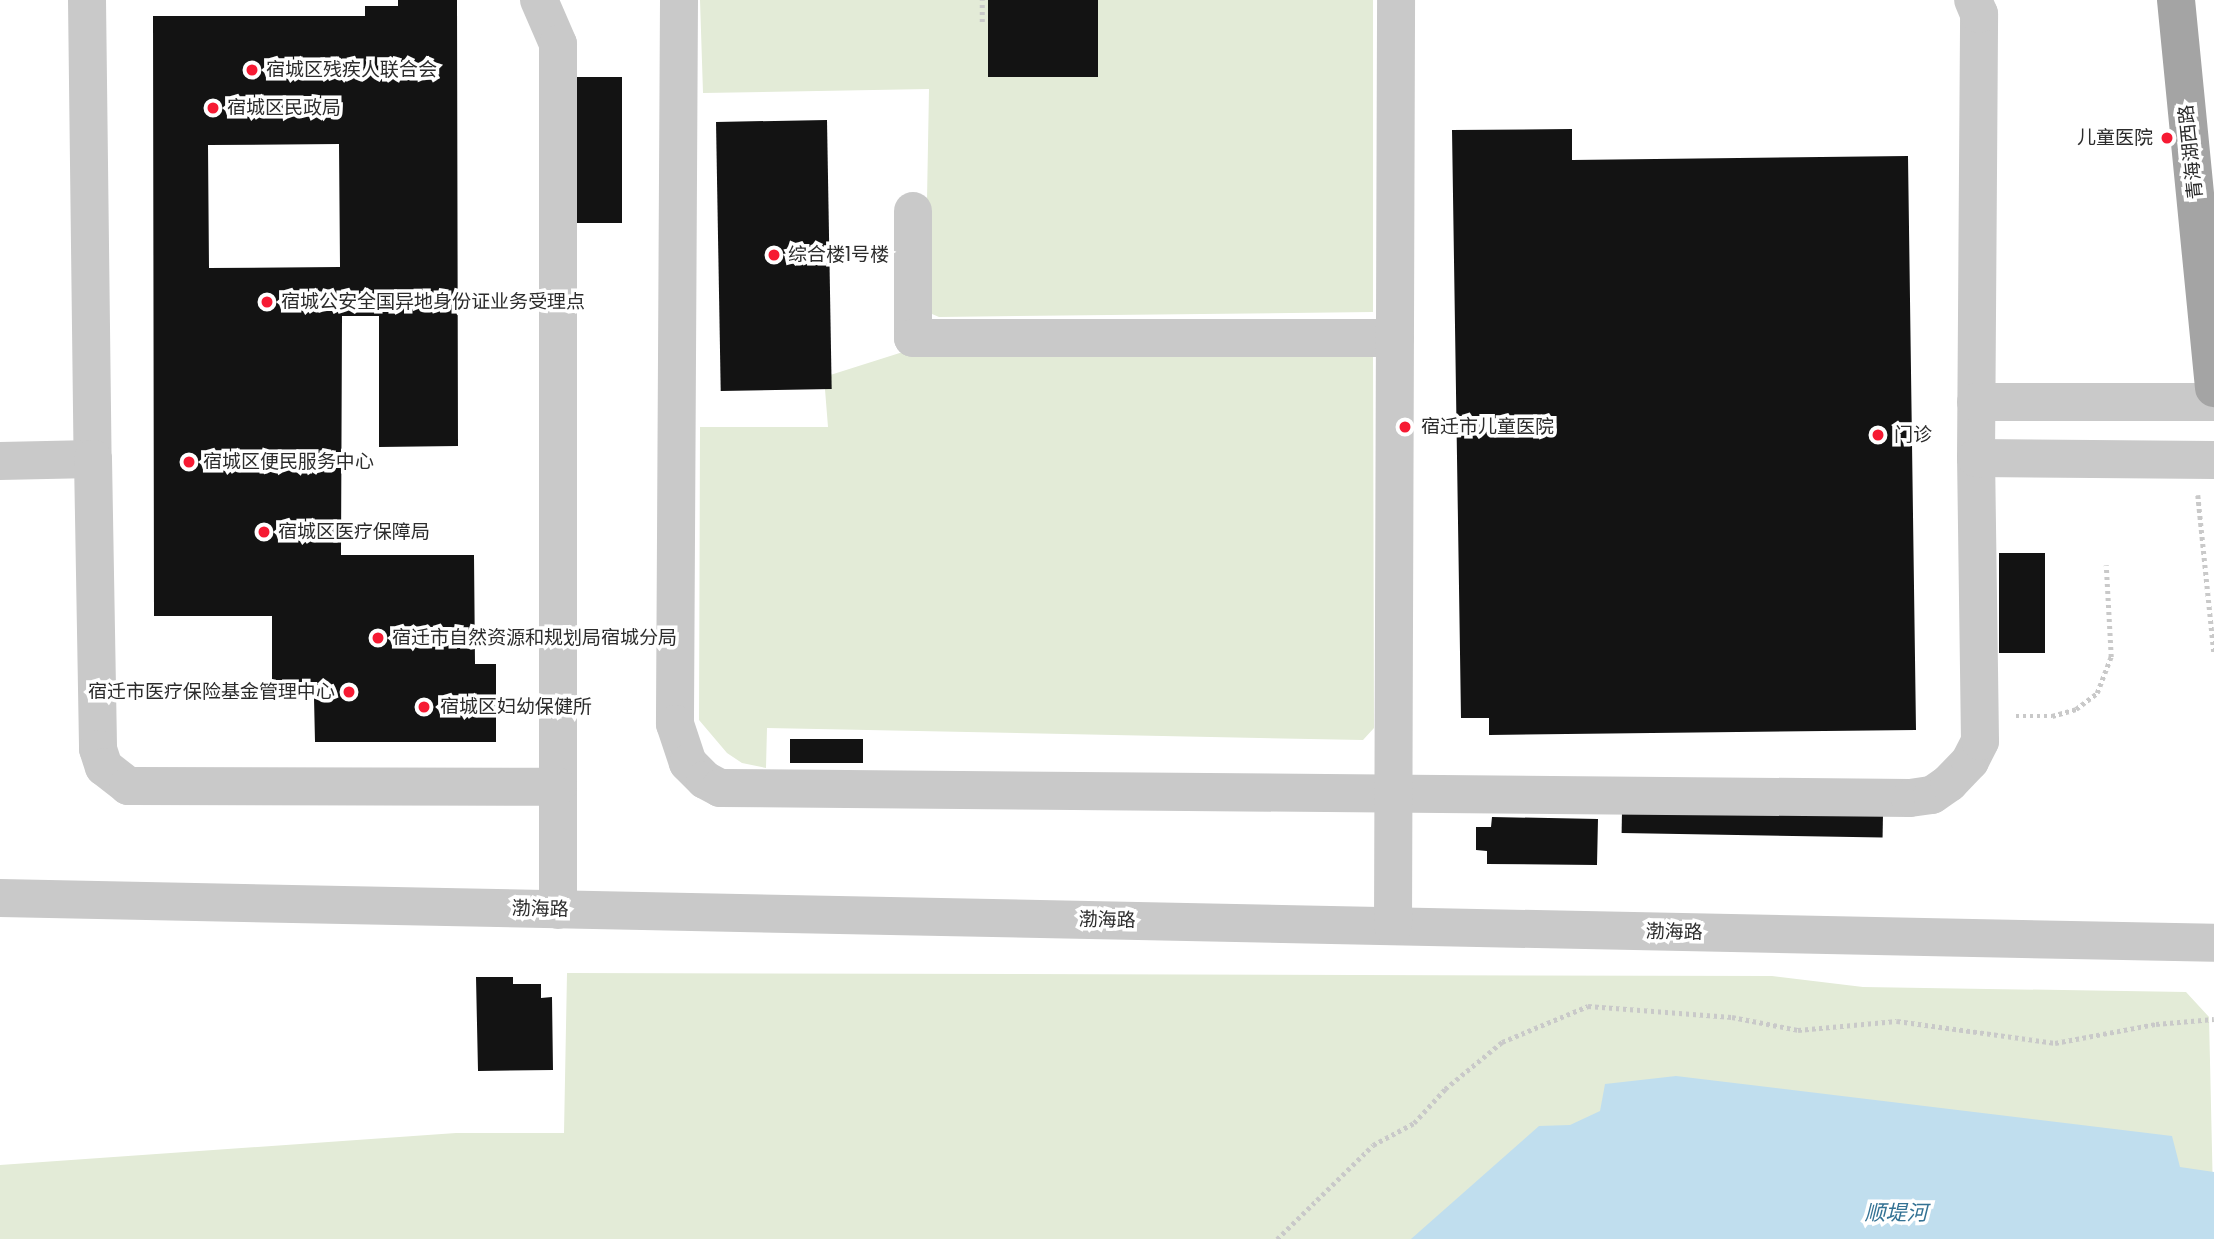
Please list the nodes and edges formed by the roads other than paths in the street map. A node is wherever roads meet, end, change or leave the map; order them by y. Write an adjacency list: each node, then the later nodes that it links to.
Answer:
1 (87, 0): 13 (street)
2 (539, 0): 16 (street)
3 (679, 0): 17 (street)
4 (1396, 0): 8 (street)
5 (1973, 0): 10 (street)
6 (2176, 0): 9 (main road, 青海湖西路)
7 (913, 211): 8 (street)
8 (1395, 338): 17 (street)
9 (2214, 388)
10 (1976, 402): 11 (street); 12 (street)
11 (2214, 402)
12 (1976, 458): 14 (street); 17 (street)
13 (93, 459): 15 (street); 16 (street)
14 (2214, 460)
15 (0, 461)
16 (558, 788): 19 (street)
17 (1394, 794): 20 (street)
18 (0, 898): 19 (street, 渤海路)
19 (558, 909): 20 (street, 渤海路)
20 (1393, 926): 21 (street, 渤海路)
21 (2214, 943)

